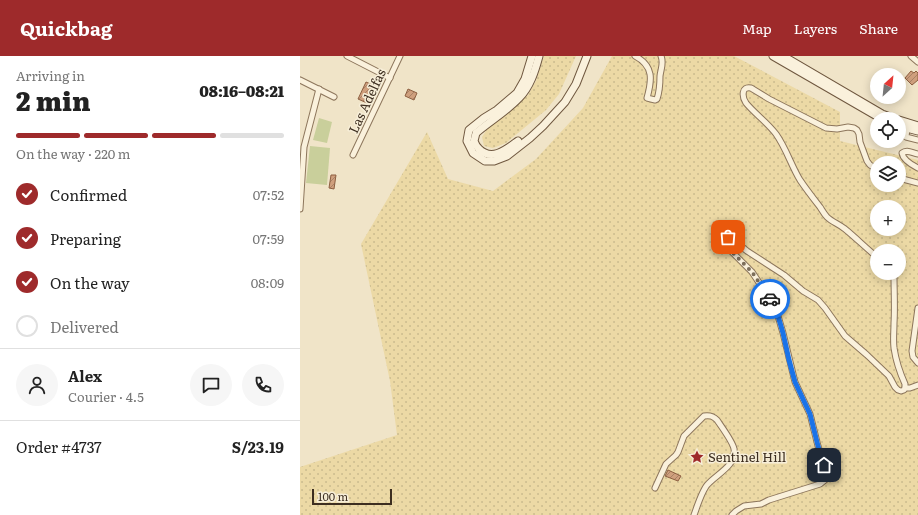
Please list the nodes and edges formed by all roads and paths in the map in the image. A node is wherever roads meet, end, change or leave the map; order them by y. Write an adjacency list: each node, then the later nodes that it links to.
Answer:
1 (347, 56): 13 (street)
2 (400, 56): 13 (street, Las Adelfas)
3 (532, 56): 6 (main road)
4 (539, 56): 5 (main road)
5 (582, 56)
6 (587, 56)
7 (635, 56): 8 (street)
8 (661, 56)
9 (773, 56): 17 (main road)
10 (783, 56): 18 (main road)
11 (911, 56): 12 (street)
12 (918, 62)
13 (390, 78): 26 (street, Las Adelfas)
14 (300, 80): 15 (street)
15 (319, 89): 16 (street); 31 (street)
16 (334, 97)
17 (870, 112)
18 (879, 112)
19 (906, 122): 20 (main road)
20 (918, 126)
21 (906, 128): 22 (main road)
22 (918, 132)
23 (906, 137): 24 (street)
24 (918, 140)
25 (918, 154): 28 (street)
26 (353, 155)
27 (870, 165): 32 (street)
28 (918, 168)
29 (906, 180): 30 (street)
30 (918, 183)
31 (300, 209)
32 (870, 251)
33 (894, 280): 37 (street)
34 (918, 308): 35 (street)
35 (918, 363)
36 (918, 385): 37 (street)
37 (905, 388): 40 (street)
38 (655, 488): 39 (street)
39 (694, 515)
40 (732, 515)

